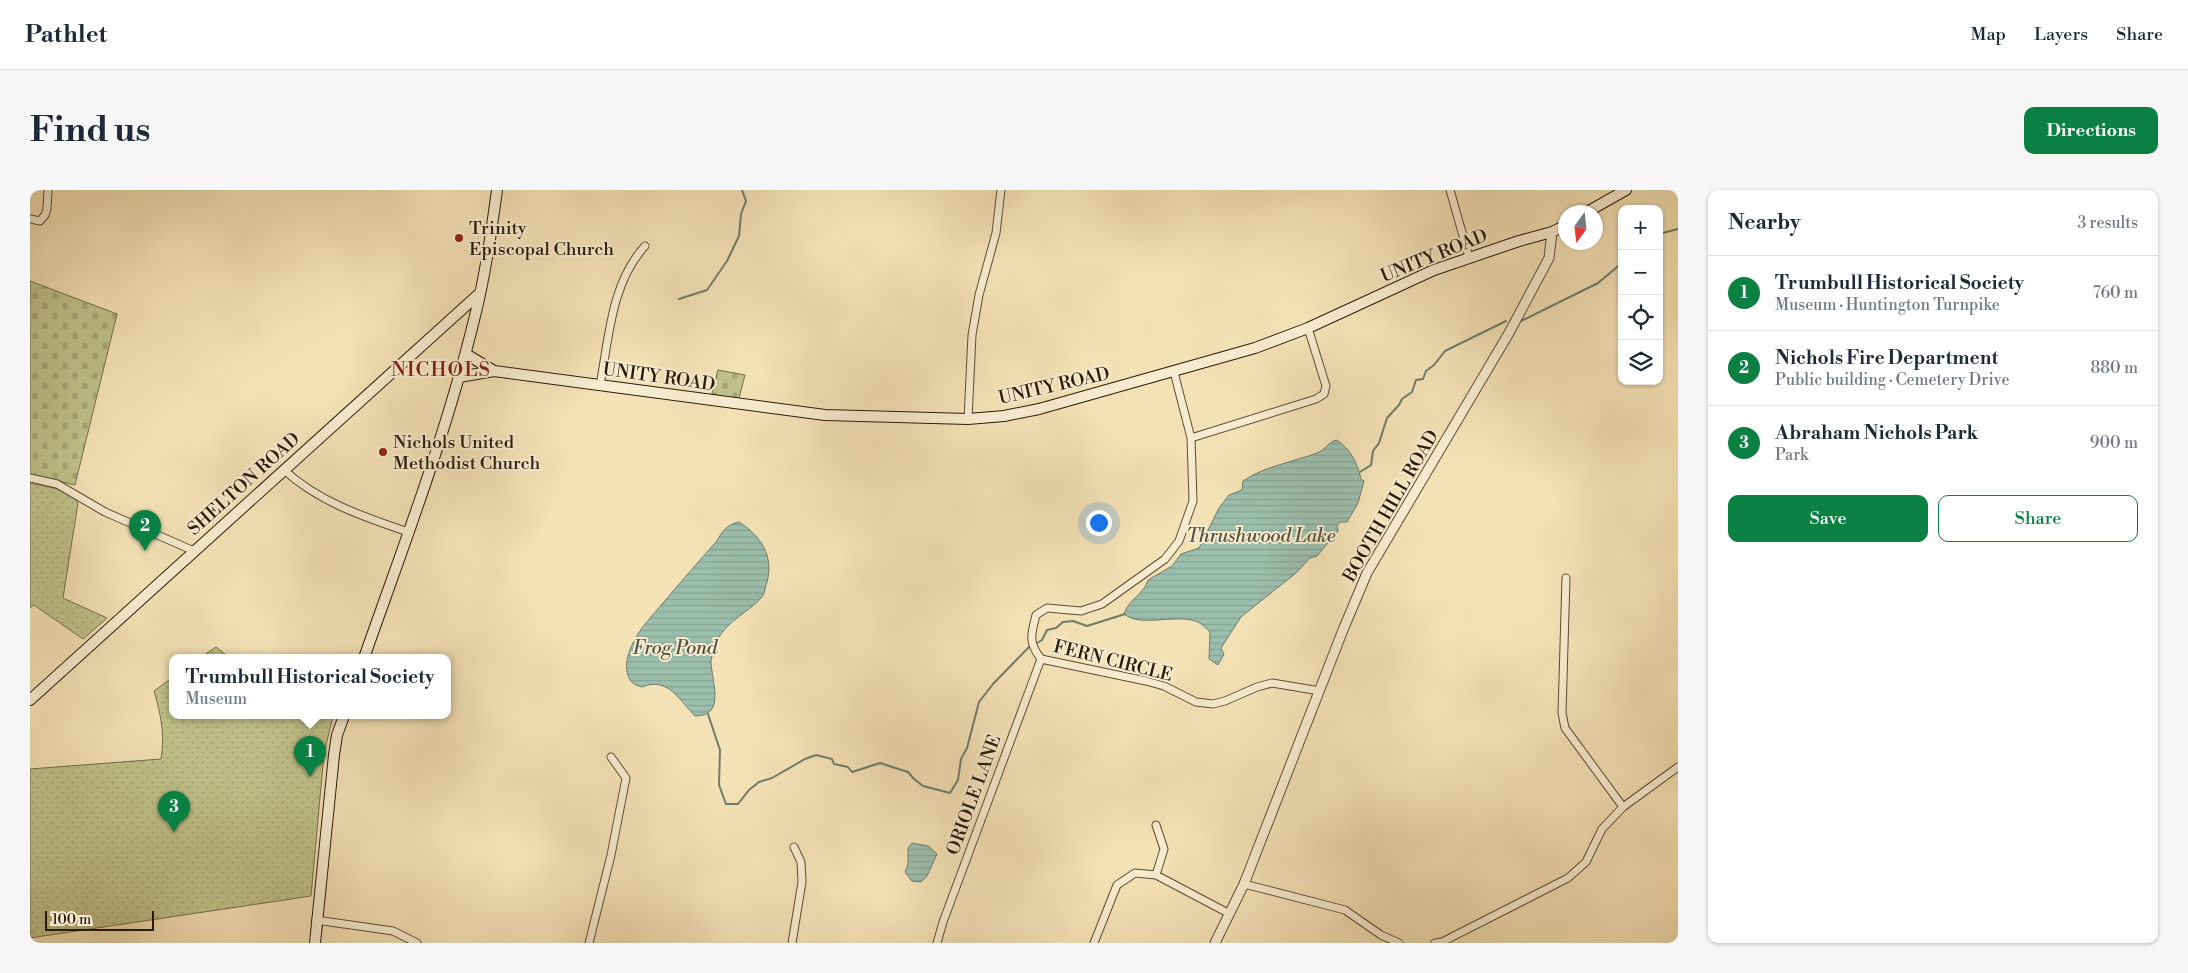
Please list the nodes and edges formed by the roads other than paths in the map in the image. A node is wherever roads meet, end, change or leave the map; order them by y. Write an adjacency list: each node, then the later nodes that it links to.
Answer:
1 (48, 190): 7 (street)
2 (497, 190): 12 (main road)
3 (1001, 190): 19 (street)
4 (1450, 190): 11 (street)
5 (1626, 190): 6 (main road)
6 (1599, 205)
7 (30, 219)
8 (1558, 229): 9 (main road, UNITY ROAD)
9 (1552, 232): 11 (main road, UNITY ROAD); 28 (street, BOOTH HILL ROAD)
10 (645, 246): 18 (street)
11 (1469, 257): 13 (main road, UNITY ROAD)
12 (480, 293): 14 (main road); 21 (main road, SHELTON ROAD)
13 (1308, 328): 16 (main road, UNITY ROAD); 20 (street)
14 (466, 354): 15 (main road, UNITY ROAD); 17 (main road)
15 (494, 371): 17 (main road, UNITY ROAD); 18 (main road, UNITY ROAD)
16 (1174, 372): 19 (main road, UNITY ROAD); 20 (street, FERN CIRCLE)
17 (459, 377): 23 (main road)
18 (600, 385): 19 (main road, UNITY ROAD)
19 (968, 419)
20 (1191, 438): 27 (street, FERN CIRCLE)
21 (284, 470): 23 (street); 24 (main road, SHELTON ROAD)
22 (30, 478): 24 (street)
23 (408, 532): 26 (main road)
24 (194, 551): 29 (main road, SHELTON ROAD)
25 (1566, 578): 33 (street)
26 (365, 654)
27 (1041, 658): 28 (street, FERN CIRCLE); 44 (street, ORIOLE LANE)
28 (1320, 691): 37 (street, BOOTH HILL ROAD)
29 (30, 700)
30 (343, 719): 39 (main road)
31 (611, 757): 42 (street)
32 (1678, 768): 33 (street)
33 (1623, 807): 48 (street)
34 (1156, 826): 36 (street)
35 (794, 847): 43 (street)
36 (1156, 875): 38 (street); 45 (street)
37 (1244, 884): 38 (street, BOOTH HILL ROAD); 47 (street)
38 (1230, 914): 46 (street, BOOTH HILL ROAD)
39 (316, 920): 40 (main road); 41 (street)
40 (315, 943)
41 (417, 943)
42 (590, 943)
43 (792, 943)
44 (937, 943)
45 (1094, 943)
46 (1215, 943)
47 (1399, 943)
48 (1435, 943)

